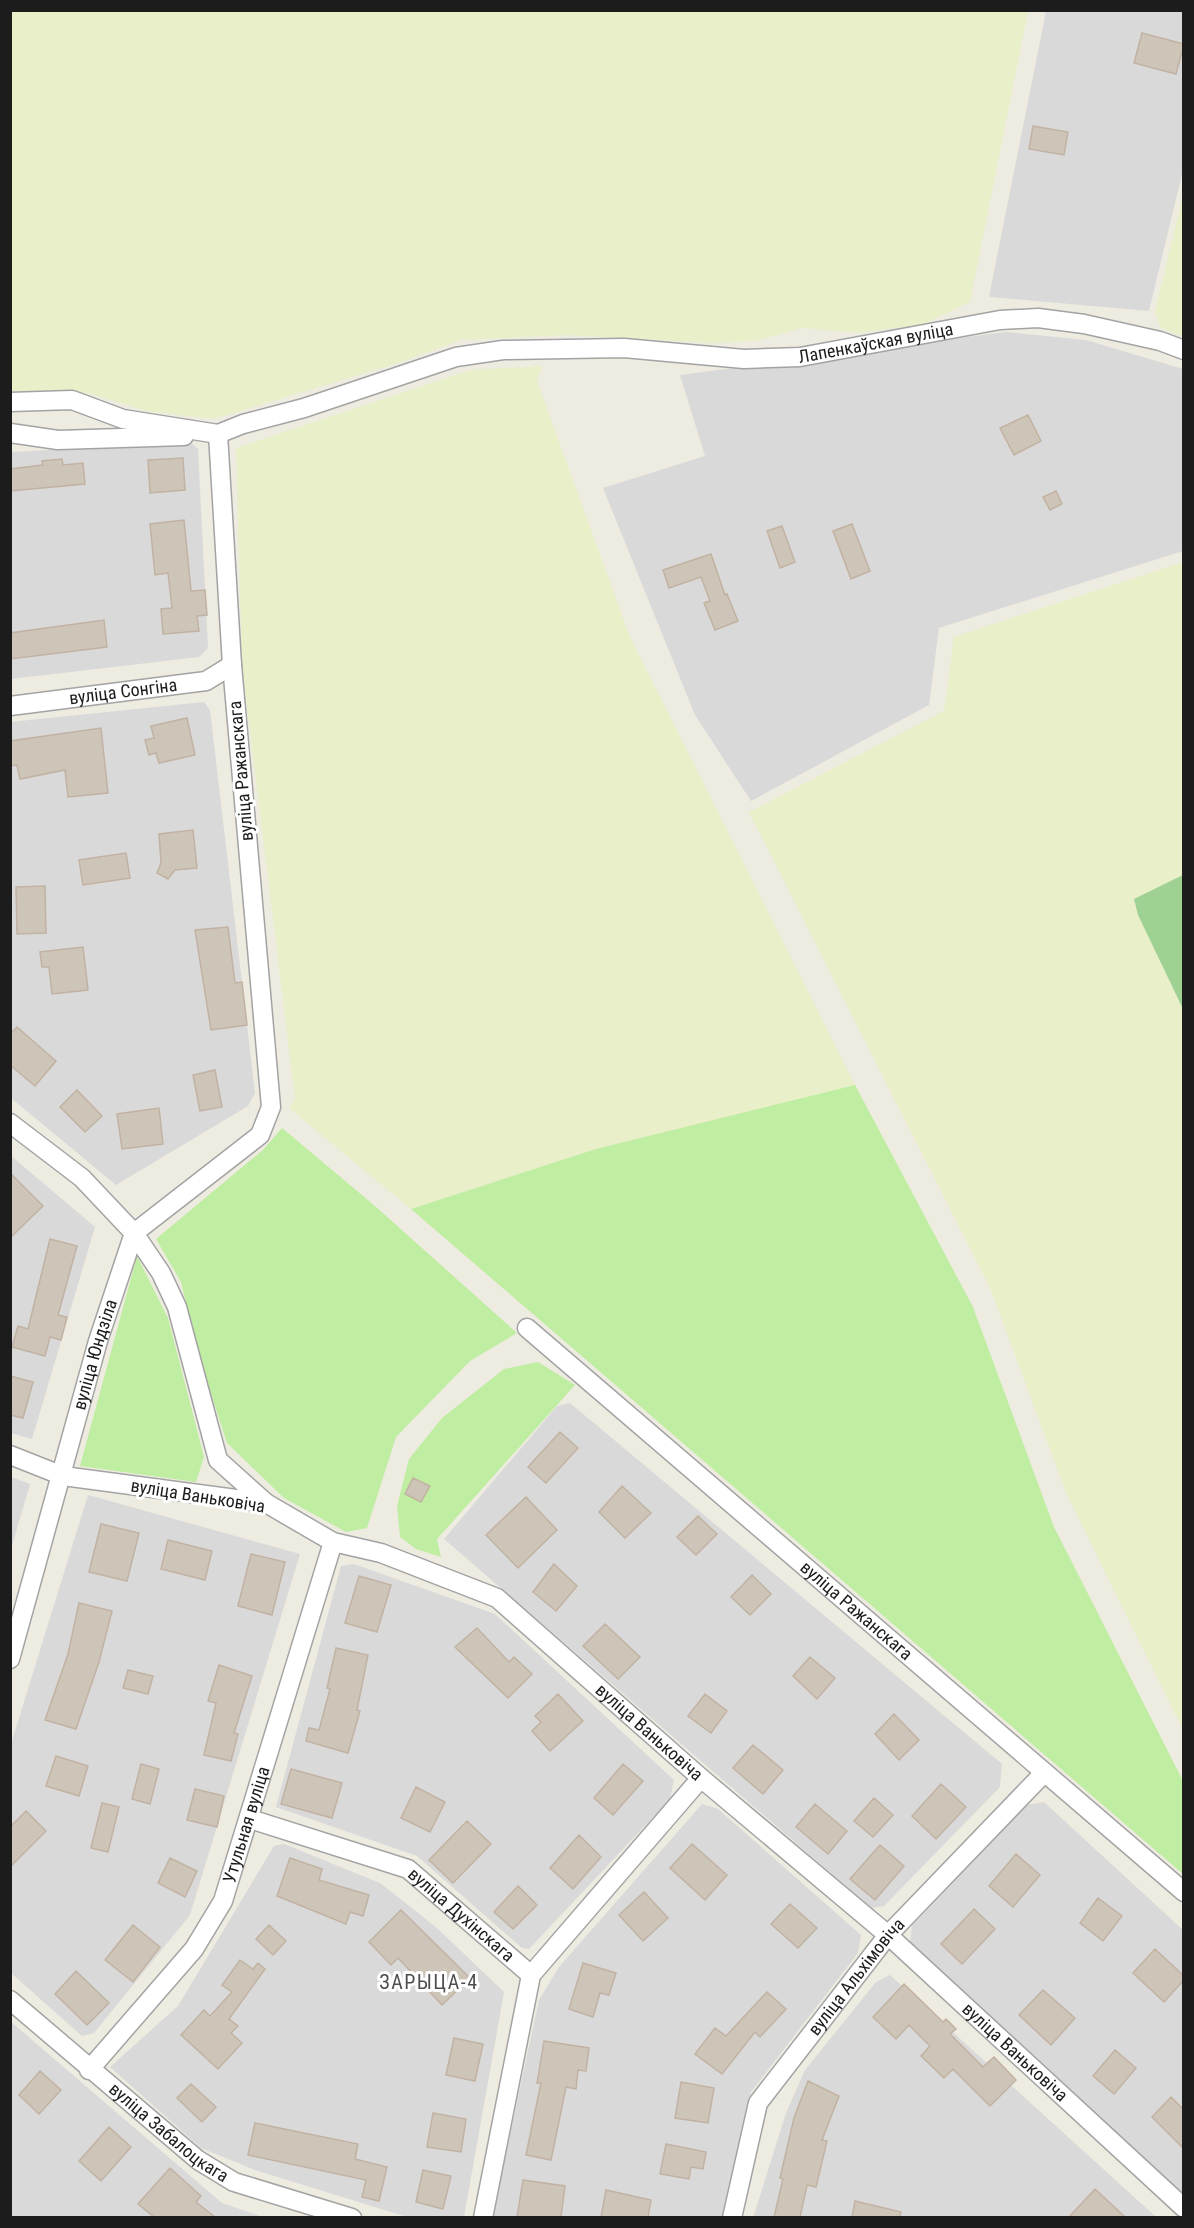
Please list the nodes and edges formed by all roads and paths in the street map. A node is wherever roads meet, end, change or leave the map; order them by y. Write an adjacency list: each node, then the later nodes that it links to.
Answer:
1 (1184, 350): 4 (street, Лапенкаўская вуліца)
2 (10, 402): 4 (street)
3 (10, 433): 4 (street)
4 (219, 434): 5 (street, вуліца Ражанскага)
5 (232, 665): 6 (street, вуліца Сонгіна); 8 (street, вуліца Ражанскага)
6 (10, 706)
7 (10, 1123): 8 (street)
8 (134, 1233): 11 (street, вуліца Юндзіла); 12 (street)
9 (527, 1328): 15 (street, вуліца Ражанскага)
10 (10, 1455): 11 (street, вуліца Ваньковіча)
11 (63, 1476): 12 (street, вуліца Ваньковіча); 14 (street, вуліца Юндзіла)
12 (266, 1503): 13 (street, вуліца Ваньковіча)
13 (333, 1542): 16 (street, вуліца Ваньковіча); 17 (street, Утульная вуліца)
14 (10, 1659)
15 (1044, 1773): 18 (street, вуліца Ражанскага); 19 (street, вуліца Альхімовіча)
16 (701, 1778): 19 (street, вуліца Ваньковіча); 20 (street, вуліца Духінскага)
17 (250, 1819): 20 (street, вуліца Духінскага); 22 (street, Утульная вуліца)
18 (1184, 1892)
19 (888, 1935): 23 (street, вуліца Ваньковіча); 26 (street, вуліца Альхімовіча)
20 (531, 1975): 25 (street, вуліца Духінскага)
21 (10, 2000): 22 (street, вуліца Забалоцкага)
22 (89, 2070): 24 (street, вуліца Забалоцкага)
23 (1184, 2208)
24 (352, 2217)
25 (483, 2217)
26 (732, 2217)

